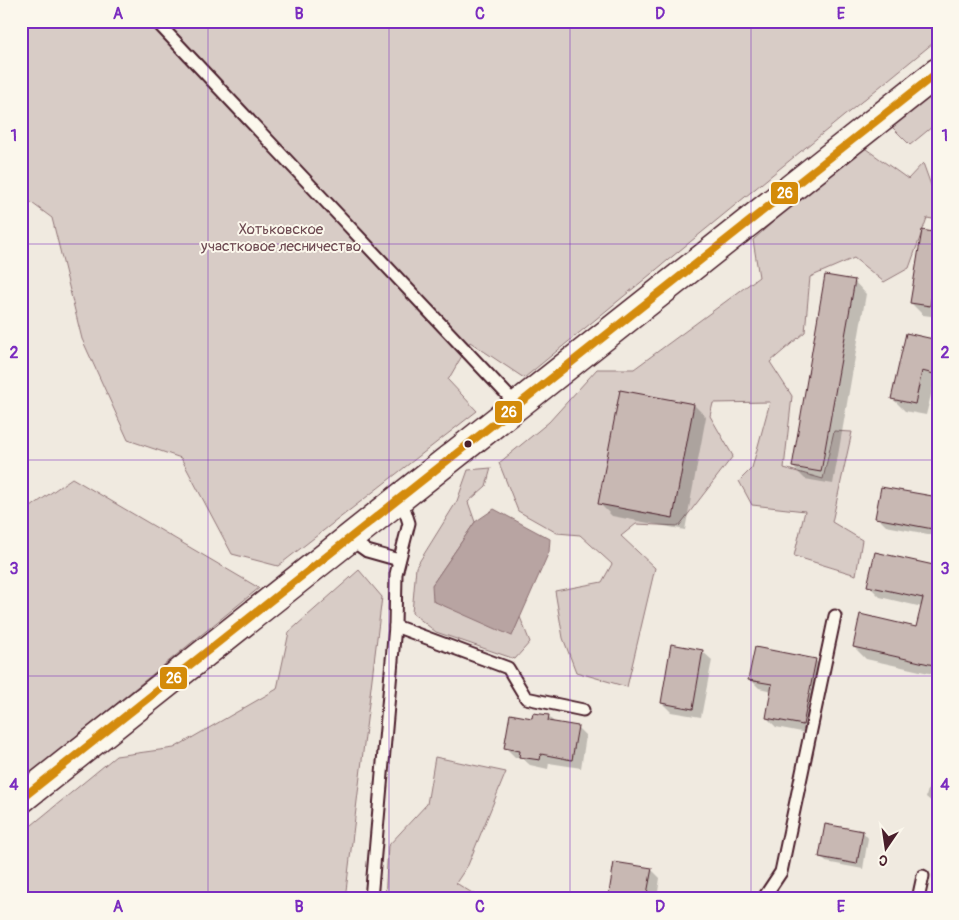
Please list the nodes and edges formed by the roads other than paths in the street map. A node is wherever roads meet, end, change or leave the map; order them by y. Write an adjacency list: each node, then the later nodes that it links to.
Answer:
1 (156, 21): 3 (lane)
2 (938, 72): 3 (street)
3 (516, 404): 4 (street)
4 (402, 498): 5 (street); 6 (lane)
5 (350, 539): 6 (lane); 10 (street)
6 (399, 560): 8 (lane)
7 (835, 616): 13 (lane)
8 (395, 626): 9 (lane); 12 (lane)
9 (583, 710)
10 (21, 799)
11 (923, 876): 14 (lane)
12 (371, 899)
13 (763, 899)
14 (918, 899)

